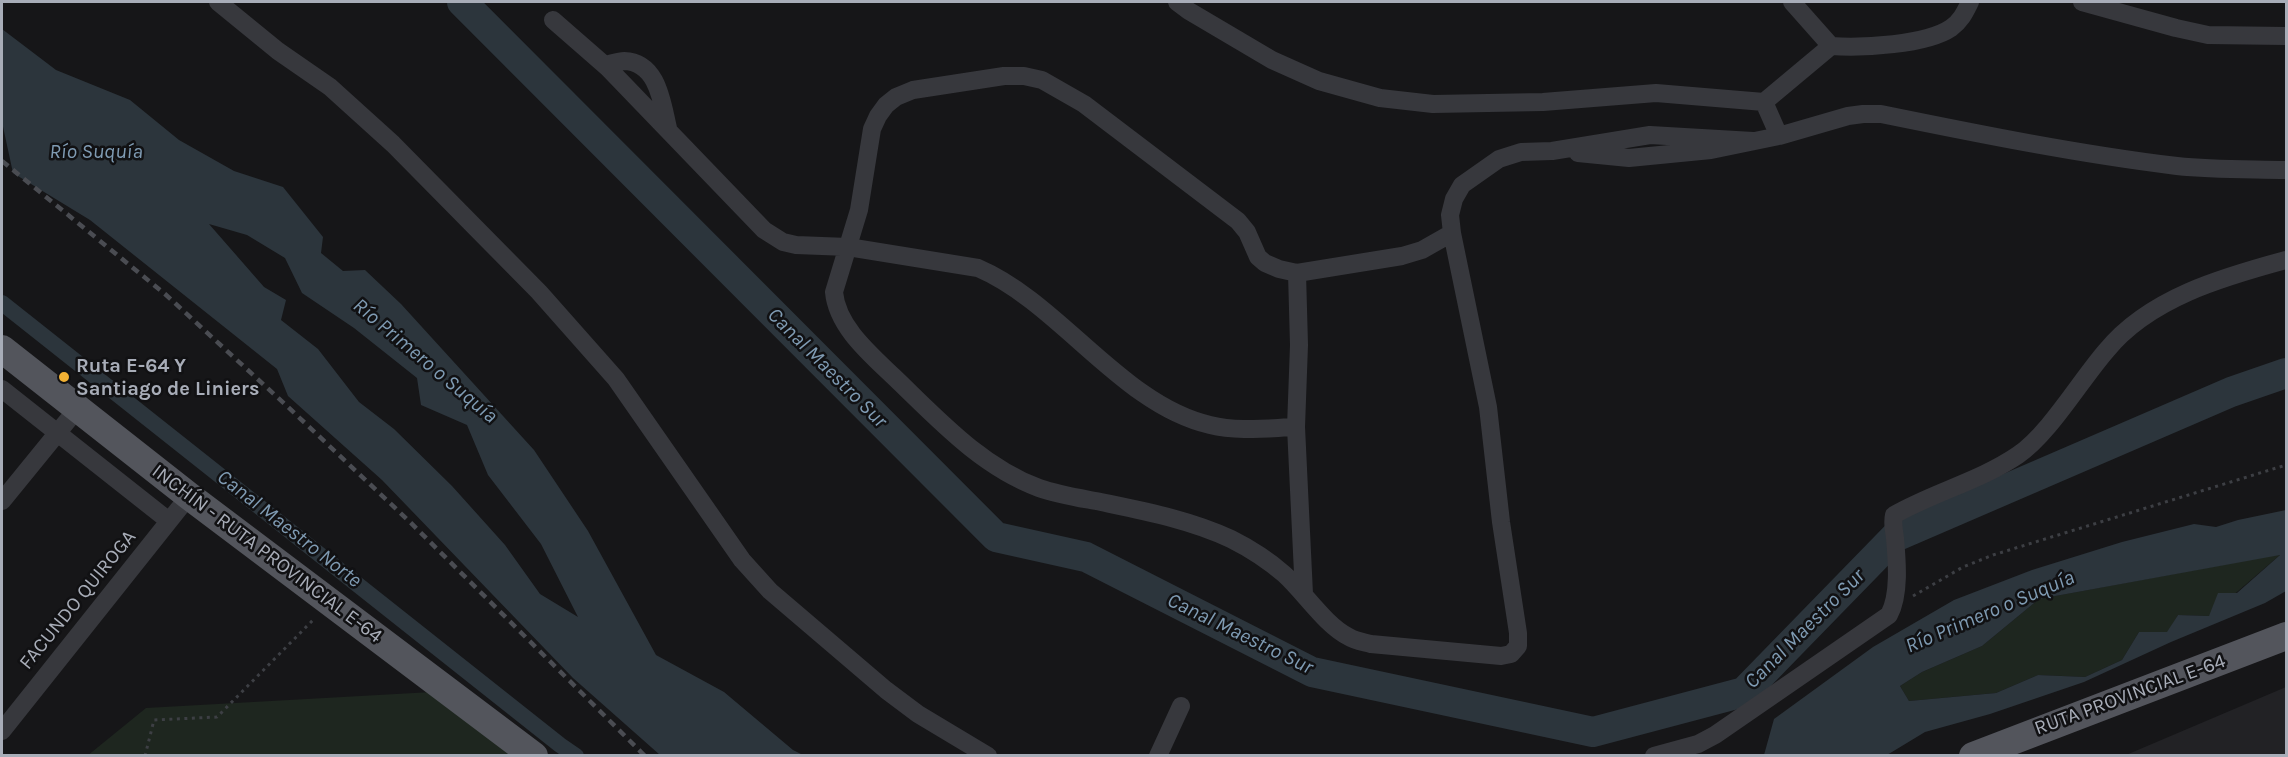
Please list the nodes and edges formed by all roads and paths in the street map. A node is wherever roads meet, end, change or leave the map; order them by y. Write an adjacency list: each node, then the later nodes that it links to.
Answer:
1 (218, 2): 35 (street)
2 (1177, 2): 10 (street)
3 (1792, 2): 8 (street)
4 (1970, 2): 8 (street)
5 (2082, 2): 7 (street)
6 (553, 20): 9 (street)
7 (2286, 36)
8 (1831, 46): 10 (street)
9 (605, 65): 11 (street); 11 (street)
10 (1764, 102): 12 (street)
11 (668, 130): 15 (street)
12 (1779, 136): 13 (street); 14 (street)
13 (2286, 171)
14 (1452, 233): 17 (street); 27 (street)
15 (848, 247): 17 (street); 21 (street); 27 (street)
16 (2286, 260): 29 (street)
17 (1297, 273): 21 (street)
18 (2, 349): 20 (main road, INCHÍN - RUTA PROVINCIAL E-64)
19 (2, 389): 22 (street)
20 (76, 408): 22 (street); 24 (main road, INCHÍN - RUTA PROVINCIAL E-64)
21 (1296, 427): 27 (street)
22 (57, 433): 25 (street); 26 (street)
23 (2286, 465): 29 (path)
24 (189, 496): 26 (street, FACUNDO QUIROGA); 28 (main road, INCHÍN - RUTA PROVINCIAL E-64)
25 (2, 501)
26 (169, 521): 32 (street, FACUNDO QUIROGA)
27 (1304, 594)
28 (330, 602): 33 (path); 34 (main road, INCHÍN - RUTA PROVINCIAL E-64)
29 (1893, 607): 37 (street)
30 (2286, 636): 38 (main road, RUTA PROVINCIAL E-64)
31 (1181, 706): 36 (street)
32 (2, 731)
33 (145, 756)
34 (534, 756)
35 (988, 756)
36 (1158, 756)
37 (1654, 756)
38 (1973, 756)

